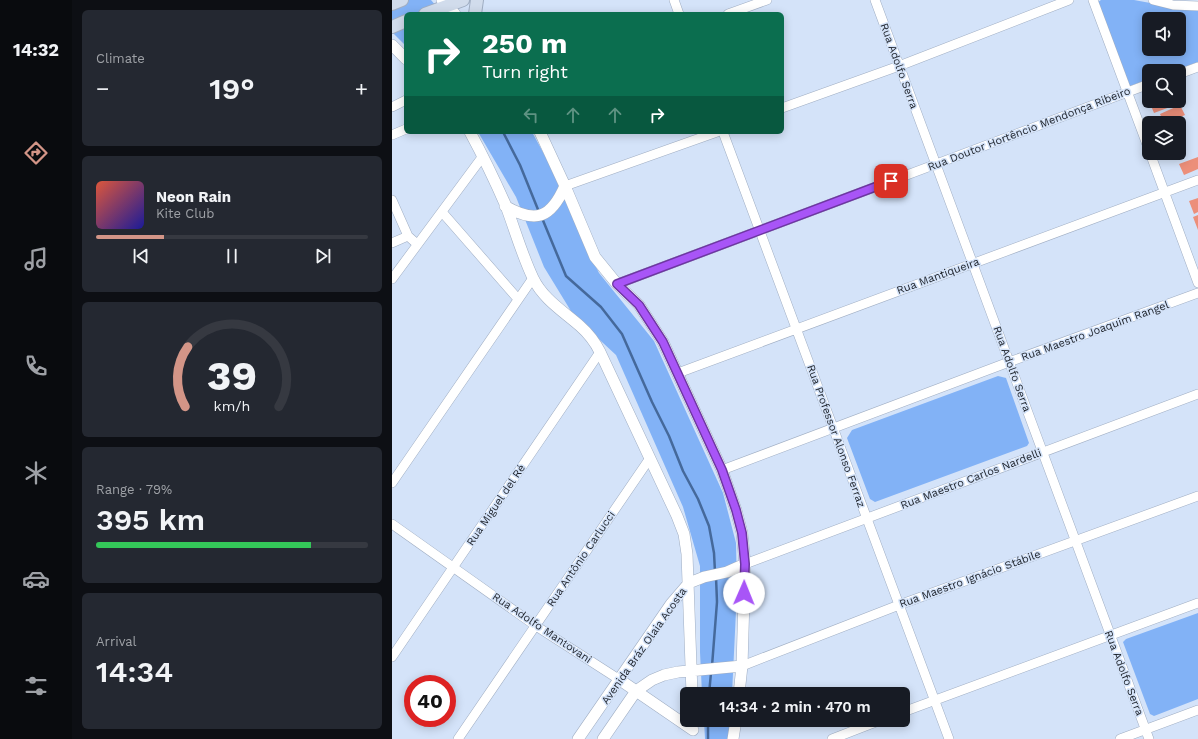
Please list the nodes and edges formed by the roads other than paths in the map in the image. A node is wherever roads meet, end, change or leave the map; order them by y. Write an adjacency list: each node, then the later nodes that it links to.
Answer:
1 (402, 0): 10 (main road)
2 (463, 0): 12 (main road)
3 (477, 0): 14 (main road)
4 (674, 0): 15 (street)
5 (767, 0): 16 (street)
6 (875, 0): 21 (street, Rua Adolfo Serra)
7 (1069, 0): 21 (street)
8 (1092, 0): 25 (street)
9 (1153, 0): 11 (street)
10 (392, 4)
11 (1198, 6)
12 (449, 7): 13 (main road)
13 (432, 12)
14 (475, 12)
15 (678, 12)
16 (734, 12)
17 (404, 22): 18 (main road)
18 (392, 26)
19 (392, 45): 20 (street)
20 (404, 57)
21 (899, 66): 28 (street); 38 (street, Rua Adolfo Serra)
22 (1198, 67): 23 (street)
23 (1186, 71)
24 (1142, 87): 25 (street, Rua Doutor Hortêncio Mendonça Ribeiro)
25 (1127, 92): 30 (street); 38 (street, Rua Doutor Hortêncio Mendonça Ribeiro)
26 (404, 101): 27 (street)
27 (392, 107)
28 (784, 107)
29 (404, 129): 35 (street)
30 (1142, 131)
31 (471, 134): 36 (street)
32 (541, 134): 40 (street)
33 (711, 134): 40 (street)
34 (724, 134): 45 (street, Rua Professor Alonso Ferraz)
35 (392, 135)
36 (483, 156): 43 (street); 44 (street)
37 (1153, 160): 41 (street)
38 (935, 164): 45 (street, Rua Doutor Hortêncio Mendonça Ribeiro); 49 (street, Rua Adolfo Serra)
39 (1198, 180): 41 (street, Rua Mantiqueira)
40 (566, 186): 43 (street); 53 (street)
41 (1165, 192): 49 (street, Rua Mantiqueira); 52 (street)
42 (392, 200): 46 (street)
43 (506, 206): 50 (street)
44 (442, 212): 48 (street); 55 (street)
45 (759, 230): 53 (street, Rua Doutor Hortêncio Mendonça Ribeiro); 56 (street, Rua Professor Alonso Ferraz)
46 (408, 236): 47 (street); 48 (street)
47 (392, 243)
48 (417, 244): 51 (street)
49 (972, 263): 56 (street, Rua Mantiqueira); 58 (street, Rua Adolfo Serra)
50 (533, 278): 55 (street); 57 (street)
51 (392, 279)
52 (1198, 283)
53 (617, 284): 59 (street)
54 (1198, 293): 58 (street, Rua Maestro Joaquim Rangel)
55 (518, 299): 65 (street)
56 (797, 329): 59 (street, Rua Mantiqueira); 61 (street, Rua Professor Alonso Ferraz)
57 (600, 352): 63 (street); 71 (street, Rua Miguel del Ré)
58 (1009, 362): 61 (street, Rua Maestro Joaquim Rangel); 62 (street, Rua Adolfo Serra)
59 (678, 373): 64 (street)
60 (1198, 394): 62 (street, Rua Maestro Carlos Nardelli)
61 (833, 428): 64 (street, Rua Maestro Joaquim Rangel); 67 (street, Rua Professor Alonso Ferraz)
62 (1043, 451): 67 (street, Rua Maestro Carlos Nardelli); 69 (street, Rua Adolfo Serra)
63 (650, 458): 72 (street); 75 (street, Rua Antônio Carlucci)
64 (722, 470): 70 (street)
65 (392, 483)
66 (1198, 496): 69 (street, Rua Maestro Ignácio Stábile)
67 (866, 518): 70 (street, Rua Maestro Carlos Nardelli); 74 (street, Rua Professor Alonso Ferraz)
68 (392, 524): 71 (street, Rua Adolfo Mantovani)
69 (1075, 541): 74 (street, Rua Maestro Ignácio Stábile); 76 (street, Rua Adolfo Serra)
70 (745, 564): 72 (street, Avenida Bráz Olaia Acosta); 78 (street)
71 (454, 568): 75 (street, Rua Adolfo Mantovani); 77 (street, Rua Miguel del Ré)
72 (688, 583): 79 (street); 80 (street, Avenida Bráz Olaia Acosta)
73 (1198, 603): 76 (street)
74 (899, 605): 78 (street, Rua Maestro Ignácio Stábile); 84 (street, Rua Professor Alonso Ferraz)
75 (536, 626): 80 (street, Rua Adolfo Mantovani); 91 (street, Rua Antônio Carlucci)
76 (1110, 636): 84 (street); 90 (street, Rua Adolfo Serra)
77 (392, 657)
78 (742, 666): 79 (street, Avenida Bráz Olaia Acosta); 82 (street)
79 (692, 671): 81 (street); 83 (street, Avenida Bráz Olaia Acosta)
80 (620, 680): 83 (street, Rua Adolfo Mantovani); 92 (street, Avenida Bráz Olaia Acosta)
81 (692, 687)
82 (740, 687)
83 (636, 691): 89 (street, Rua Adolfo Mantovani); 93 (street, Avenida Bráz Olaia Acosta)
84 (934, 700): 85 (street); 96 (street, Rua Professor Alonso Ferraz)
85 (910, 709)
86 (1198, 710): 90 (street)
87 (735, 727): 94 (street)
88 (863, 727): 95 (street)
89 (693, 730)
90 (1146, 730): 97 (street); 98 (street, Rua Adolfo Serra)
91 (458, 739)
92 (578, 739)
93 (602, 739)
94 (733, 739)
95 (832, 739)
96 (948, 739)
97 (1120, 739)
98 (1149, 739)

